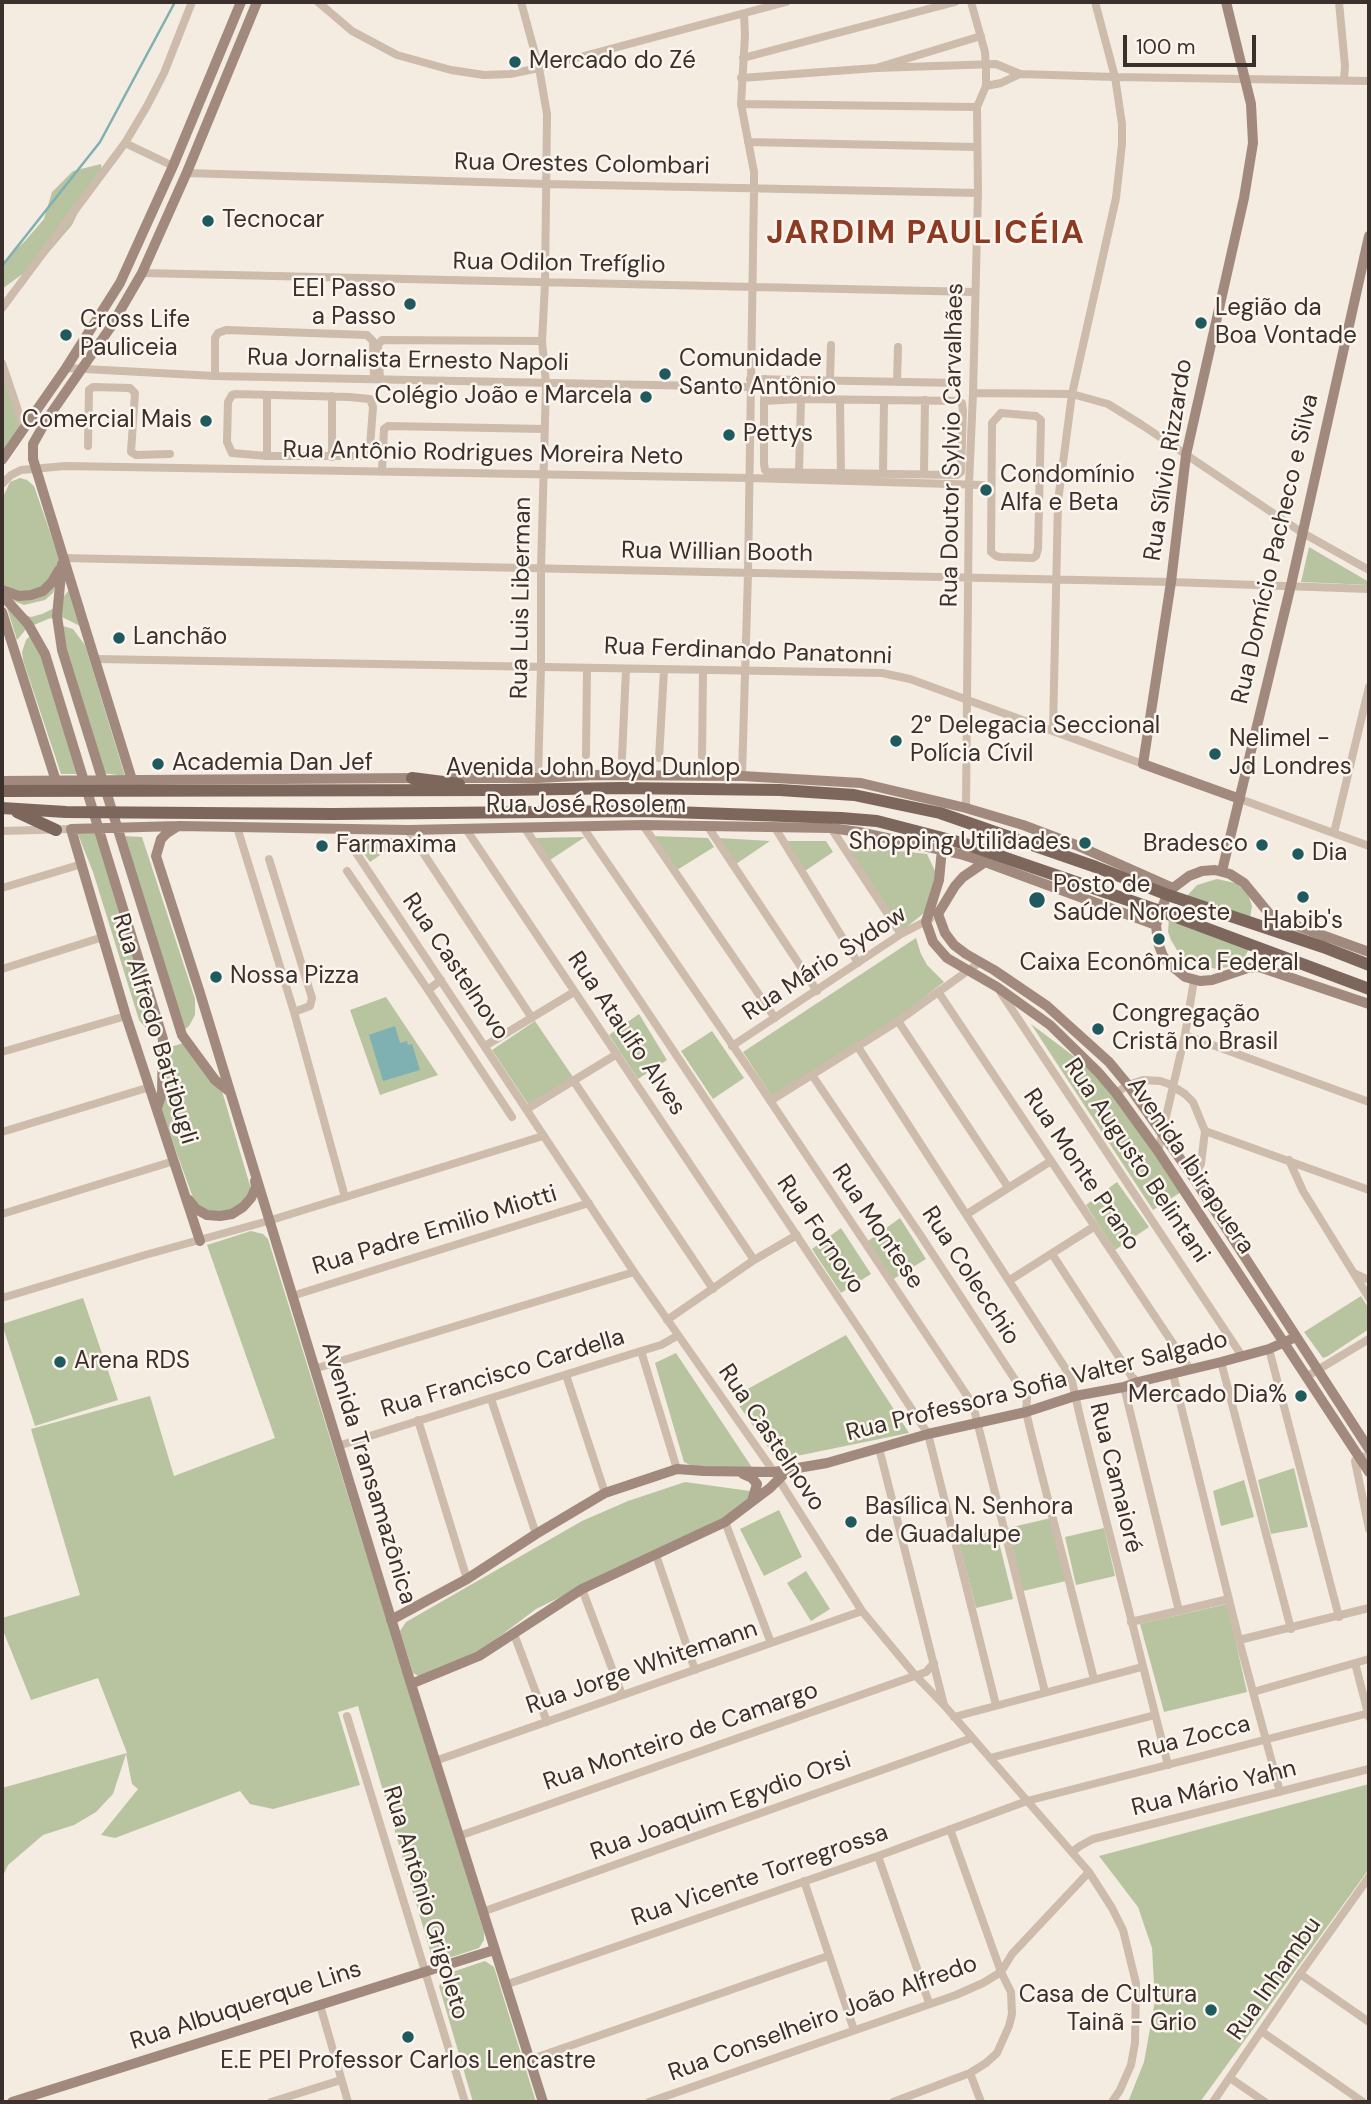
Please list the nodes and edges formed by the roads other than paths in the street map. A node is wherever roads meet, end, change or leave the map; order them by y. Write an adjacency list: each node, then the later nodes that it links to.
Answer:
1 (192, 2): 29 (street)
2 (241, 2): 31 (street)
3 (257, 2): 32 (street)
4 (318, 2): 17 (street)
5 (521, 2): 17 (street, Rua Luis Liberman)
6 (786, 2): 12 (street)
7 (955, 2): 15 (street)
8 (971, 2): 14 (street, Rua Doutor Sylvio Carvalhães)
9 (1095, 2): 20 (street)
10 (1226, 2): 22 (street, Rua Sílvio Rizzardo)
11 (1339, 2): 23 (street)
12 (766, 4): 13 (street)
13 (744, 14): 15 (street); 17 (street)
14 (981, 36): 16 (street, Rua Doutor Sylvio Carvalhães); 18 (street)
15 (743, 58): 21 (street)
16 (986, 66): 18 (street); 19 (street); 25 (street, Rua Doutor Sylvio Carvalhães)
17 (539, 68): 33 (street, Rua Luis Liberman)
18 (876, 68): 21 (street)
19 (1020, 74): 20 (street); 25 (street)
20 (1115, 77): 22 (street); 59 (street)
21 (741, 78): 26 (street)
22 (1245, 79): 23 (street); 71 (street, Rua Sílvio Rizzardo)
23 (1345, 80): 24 (street)
24 (1369, 81)
25 (986, 86): 27 (street, Rua Doutor Sylvio Carvalhães)
26 (741, 104): 27 (street); 28 (street)
27 (977, 107): 30 (street, Rua Doutor Sylvio Carvalhães)
28 (748, 142): 30 (street); 34 (street)
29 (125, 143): 31 (street); 41 (street)
30 (977, 147): 35 (street, Rua Doutor Sylvio Carvalhães)
31 (173, 166): 46 (street)
32 (186, 173): 33 (street, Rua Orestes Colombari); 37 (street)
33 (546, 184): 34 (street, Rua Orestes Colombari); 38 (street, Rua Luis Liberman)
34 (754, 189): 35 (street, Rua Orestes Colombari); 39 (street)
35 (978, 194): 40 (street, Rua Doutor Sylvio Carvalhães)
36 (1369, 236): 88 (street, Rua Domício Pacheco e Silva)
37 (142, 273): 38 (street, Rua Odilon Trefíglio); 47 (street)
38 (545, 284): 39 (street, Rua Odilon Trefíglio); 42 (street, Rua Luis Liberman)
39 (752, 286): 40 (street, Rua Odilon Trefíglio); 54 (street)
40 (975, 292): 58 (street, Rua Doutor Sylvio Carvalhães)
41 (2, 308)
42 (542, 341): 50 (street); 56 (street, Rua Luis Liberman)
43 (831, 345): 52 (street)
44 (898, 347): 53 (street)
45 (2, 363): 67 (street)
46 (66, 368): 47 (street, Rua Jornalista Ernesto Napoli); 67 (street)
47 (82, 370): 48 (street, Rua Jornalista Ernesto Napoli); 76 (street)
48 (133, 371): 49 (street, Rua Jornalista Ernesto Napoli); 57 (street)
49 (215, 376): 50 (street, Rua Jornalista Ernesto Napoli); 50 (street)
50 (377, 379): 56 (street, Rua Jornalista Ernesto Napoli)
51 (765, 379): 52 (street, Rua Jornalista Ernesto Napoli); 54 (street, Rua Jornalista Ernesto Napoli); 66 (street)
52 (831, 380): 53 (street, Rua Jornalista Ernesto Napoli)
53 (897, 382): 55 (street, Rua Jornalista Ernesto Napoli)
54 (750, 383): 56 (street, Rua Jornalista Ernesto Napoli); 84 (street)
55 (958, 383)
56 (546, 384): 68 (street, Rua Luis Liberman)
57 (135, 393): 69 (street); 70 (street)
58 (973, 393): 59 (street); 86 (street, Rua Doutor Sylvio Carvalhães)
59 (1072, 394): 71 (street); 94 (street)
60 (267, 395): 61 (street); 72 (street); 72 (street)
61 (332, 396): 74 (street); 74 (street)
62 (800, 400): 63 (street); 66 (street); 78 (street)
63 (839, 400): 64 (street); 83 (street)
64 (884, 400): 65 (street); 80 (street)
65 (925, 400): 81 (street); 81 (street)
66 (764, 401): 78 (street)
67 (24, 428): 75 (street)
68 (544, 429): 79 (street); 82 (street, Rua Luis Liberman)
69 (88, 446)
70 (170, 454)
71 (1186, 455): 88 (street); 95 (street, Rua Sílvio Rizzardo)
72 (267, 456): 73 (street)
73 (301, 456): 74 (street); 77 (street)
74 (332, 457)
75 (2, 460)
76 (36, 468): 77 (street, Rua Antônio Rodrigues Moreira Neto); 85 (street, Rua Antônio Rodrigues Moreira Neto); 89 (street)
77 (301, 470): 79 (street, Rua Antônio Rodrigues Moreira Neto)
78 (799, 471): 83 (street)
79 (382, 472): 82 (street, Rua Antônio Rodrigues Moreira Neto)
80 (883, 473): 81 (street); 83 (street)
81 (924, 474)
82 (543, 476): 84 (street, Rua Antônio Rodrigues Moreira Neto); 90 (street, Rua Luis Liberman)
83 (841, 477): 84 (street, Rua Antônio Rodrigues Moreira Neto); 86 (street, Rua Antônio Rodrigues Moreira Neto)
84 (750, 478): 92 (street)
85 (2, 484)
86 (969, 484): 87 (street, Rua Antônio Rodrigues Moreira Neto); 93 (street, Rua Doutor Sylvio Carvalhães)
87 (988, 486): 87 (street)
88 (1301, 532): 91 (street); 96 (street, Rua Domício Pacheco e Silva)
89 (63, 558): 90 (street, Rua Willian Booth); 98 (street); 100 (street); 187 (street)
90 (541, 568): 92 (street, Rua Willian Booth); 101 (street, Rua Luis Liberman)
91 (1369, 570)
92 (748, 573): 93 (street, Rua Willian Booth); 106 (street)
93 (968, 578): 94 (street, Rua Willian Booth); 108 (street, Rua Doutor Sylvio Carvalhães)
94 (1056, 579): 95 (street, Rua Willian Booth); 109 (street)
95 (1171, 582): 96 (street, Rua Willian Booth); 114 (street, Rua Sílvio Rizzardo)
96 (1291, 585): 97 (street, Rua Willian Booth); 123 (street, Rua Domício Pacheco e Silva)
97 (1369, 589)
98 (2, 593): 191 (street)
99 (2, 612): 120 (street)
100 (96, 659): 101 (street, Rua Ferdinando Panatonni); 118 (street)
101 (541, 667): 102 (street, Rua Ferdinando Panatonni); 117 (street, Rua Luis Liberman)
102 (587, 669): 103 (street, Rua Ferdinando Panatonni); 110 (street)
103 (626, 670): 104 (street, Rua Ferdinando Panatonni); 112 (street)
104 (664, 670): 105 (street, Rua Ferdinando Panatonni); 113 (street)
105 (703, 670): 106 (street, Rua Ferdinando Panatonni); 111 (street)
106 (744, 671): 108 (street, Rua Ferdinando Panatonni); 115 (street)
107 (1369, 687): 140 (street)
108 (968, 700): 109 (street, Rua Ferdinando Panatonni); 125 (street, Rua Doutor Sylvio Carvalhães)
109 (1053, 730): 114 (street, Rua Ferdinando Panatonni)
110 (586, 755)
111 (702, 756)
112 (622, 757)
113 (659, 758)
114 (1143, 764): 123 (street, Rua Ferdinando Panatonni)
115 (742, 776): 117 (street); 125 (street)
116 (412, 778): 117 (street); 118 (street); 121 (main road)
117 (538, 778)
118 (132, 780): 120 (street)
119 (2, 781): 120 (street)
120 (56, 781)
121 (505, 790): 122 (main road, Avenida John Boyd Dunlop); 149 (main road, Avenida John Boyd Dunlop)
122 (2, 791)
123 (1240, 799): 140 (street, Rua Ferdinando Panatonni); 147 (street, Rua Domício Pacheco e Silva)
124 (6, 808): 136 (main road); 150 (main road, Avenida John Boyd Dunlop)
125 (966, 808): 149 (street)
126 (643, 825): 128 (street, Rua José Rosolem); 132 (street, Rua José Rosolem); 174 (street)
127 (179, 826): 130 (street, Rua José Rosolem); 134 (street, Rua José Rosolem); 187 (street, Avenida Transamazônica)
128 (582, 826): 131 (street, Rua José Rosolem); 178 (street, Rua Montese)
129 (774, 826): 132 (street, Rua José Rosolem); 133 (street, Rua José Rosolem); 158 (street)
130 (237, 827): 137 (street, Rua José Rosolem); 171 (street)
131 (524, 827): 135 (street, Rua José Rosolem); 213 (street, Rua Fornovo)
132 (708, 827): 167 (street)
133 (831, 828): 142 (street, Rua José Rosolem); 154 (street)
134 (72, 829): 136 (street, Rua José Rosolem); 145 (street, Rua Alfredo Battibugli)
135 (466, 829): 138 (street, Rua José Rosolem); 168 (street, Rua Ataulfo Alves)
136 (56, 830): 139 (street, Rua José Rosolem)
137 (341, 830): 138 (street, Rua José Rosolem); 162 (street, Rua Castelnovo)
138 (408, 830): 173 (street)
139 (2, 831)
140 (1334, 833): 141 (street, Rua Ferdinando Panatonni)
141 (1369, 846)
142 (942, 849): 144 (street, Rua José Rosolem); 152 (street)
143 (269, 859): 171 (street)
144 (985, 862): 151 (street); 153 (street, Rua José Rosolem)
145 (82, 864): 148 (street); 155 (street, Rua Alfredo Battibugli)
146 (347, 871): 166 (street)
147 (1222, 872): 149 (street); 156 (street)
148 (2, 888)
149 (1171, 891): 150 (street); 159 (main road, Avenida John Boyd Dunlop)
150 (1160, 911): 153 (street); 165 (main road, Avenida John Boyd Dunlop)
151 (938, 914): 152 (street, Rua Mário Sydow); 157 (street, Avenida Ibirapuera)
152 (926, 922): 154 (street, Rua Mário Sydow); 161 (street, Avenida Ibirapuera)
153 (1156, 925): 163 (street)
154 (901, 934): 158 (street, Rua Mário Sydow)
155 (103, 937): 160 (street); 172 (street, Rua Alfredo Battibugli)
156 (1369, 952)
157 (980, 962): 161 (street); 184 (street, Avenida Ibirapuera)
158 (858, 963): 167 (street, Rua Mário Sydow)
159 (1369, 965)
160 (2, 969)
161 (969, 970): 164 (street, Avenida Ibirapuera); 169 (street)
162 (441, 980): 166 (street); 177 (street, Rua Castelnovo)
163 (1194, 980): 170 (street); 176 (street)
164 (997, 987): 188 (street, Avenida Ibirapuera); 232 (street, Rua Augusto Belintani)
165 (1369, 989)
166 (428, 990): 193 (street)
167 (817, 991): 174 (street, Rua Mário Sydow)
168 (574, 992): 173 (street); 181 (street, Rua Ataulfo Alves)
169 (939, 993): 175 (street); 201 (street, Rua Monte Prano)
170 (1369, 1004)
171 (294, 1012): 207 (street)
172 (126, 1016): 180 (street); 185 (street, Rua Alfredo Battibugli)
173 (532, 1018): 177 (street)
174 (775, 1018): 178 (street, Rua Mário Sydow)
175 (898, 1021): 179 (street); 204 (street)
176 (1185, 1035): 186 (street); 190 (street)
177 (485, 1046): 192 (street, Rua Castelnovo)
178 (732, 1046): 189 (street, Rua Montese)
179 (858, 1047): 182 (street); 210 (street, Rua Camaioré)
180 (2, 1052)
181 (617, 1054): 183 (street); 216 (street, Rua Ataulfo Alves)
182 (812, 1074): 189 (street); 244 (street, Rua Colecchio)
183 (573, 1080): 192 (street); 221 (street)
184 (1128, 1084): 186 (street); 188 (street); 196 (street, Avenida Ibirapuera)
185 (149, 1087): 191 (street, Rua Alfredo Battibugli); 195 (street)
186 (1174, 1087): 194 (street); 196 (street)
187 (229, 1091): 202 (street, Avenida Transamazônica)
188 (1116, 1093): 198 (street, Avenida Ibirapuera)
189 (770, 1101): 246 (street, Rua Montese)
190 (1369, 1102)
191 (157, 1108): 200 (street, Rua Alfredo Battibugli)
192 (527, 1109): 197 (street, Rua Castelnovo)
193 (512, 1117)
194 (1205, 1131): 199 (street); 203 (street)
195 (2, 1132)
196 (1162, 1132): 198 (street); 203 (street, Avenida Ibirapuera)
197 (543, 1136): 207 (street); 208 (street, Rua Castelnovo)
198 (1158, 1151): 229 (street, Avenida Ibirapuera)
199 (1289, 1160): 206 (street); 218 (street)
200 (174, 1161): 205 (street, Rua Alfredo Battibugli); 209 (street)
201 (1051, 1161): 204 (street); 212 (street, Rua Monte Prano)
202 (255, 1174): 205 (street); 211 (street, Avenida Transamazônica)
203 (1193, 1177): 227 (street, Avenida Ibirapuera)
204 (1008, 1187): 210 (street)
205 (183, 1188): 214 (street, Rua Alfredo Battibugli)
206 (1369, 1190)
207 (345, 1197): 211 (street)
208 (589, 1203): 217 (street, Rua Castelnovo); 222 (street, Rua Padre Emilio Miotti)
209 (2, 1214)
210 (967, 1214): 219 (street, Rua Camaioré)
211 (268, 1221): 214 (street); 222 (street, Avenida Transamazônica)
212 (1095, 1226): 215 (street); 235 (street, Rua Monte Prano)
213 (797, 1235): 216 (street); 247 (street, Rua Fornovo)
214 (200, 1241): 223 (street)
215 (1052, 1254): 219 (street); 240 (street)
216 (754, 1260): 221 (street)
217 (634, 1272): 225 (street, Rua Castelnovo); 234 (street)
218 (1354, 1273): 220 (street); 224 (street)
219 (1010, 1280): 242 (street, Rua Camaioré)
220 (1369, 1280)
221 (713, 1289): 225 (street)
222 (292, 1296): 234 (street, Avenida Transamazônica)
223 (2, 1298)
224 (1369, 1298)
225 (667, 1320): 226 (street, Rua Castelnovo)
226 (677, 1336): 231 (street, Rua Francisco Cardella); 255 (street, Rua Castelnovo)
227 (1296, 1337): 229 (street, Rua Professora Sofia Valter Salgado); 236 (street, Avenida Ibirapuera)
228 (1369, 1339): 236 (street)
229 (1283, 1343): 230 (street, Rua Professora Sofia Valter Salgado); 239 (street, Avenida Ibirapuera)
230 (1269, 1349): 232 (street, Rua Professora Sofia Valter Salgado); 268 (street)
231 (641, 1351): 238 (street, Rua Francisco Cardella); 252 (street)
232 (1242, 1356): 233 (street, Rua Professora Sofia Valter Salgado)
233 (1221, 1362): 235 (street, Rua Professora Sofia Valter Salgado); 271 (street)
234 (314, 1369): 248 (street, Avenida Transamazônica)
235 (1190, 1369): 237 (street, Rua Professora Sofia Valter Salgado)
236 (1318, 1370): 239 (street); 250 (street, Avenida Ibirapuera)
237 (1173, 1374): 240 (street, Rua Professora Sofia Valter Salgado); 264 (street)
238 (566, 1375): 243 (street, Rua Francisco Cardella); 256 (street)
239 (1306, 1377): 251 (street, Avenida Ibirapuera)
240 (1138, 1382): 241 (street, Rua Professora Sofia Valter Salgado)
241 (1124, 1387): 242 (street, Rua Professora Sofia Valter Salgado); 267 (street)
242 (1074, 1396): 244 (street, Rua Professora Sofia Valter Salgado); 270 (street, Rua Camaioré)
243 (491, 1399): 245 (street, Rua Francisco Cardella); 260 (street)
244 (1026, 1412): 246 (street, Rua Professora Sofia Valter Salgado); 281 (street, Rua Colecchio)
245 (418, 1420): 248 (street, Rua Francisco Cardella); 262 (street)
246 (976, 1423): 247 (street, Rua Professora Sofia Valter Salgado); 283 (street, Rua Montese)
247 (928, 1434): 249 (street, Rua Professora Sofia Valter Salgado); 287 (street, Rua Fornovo)
248 (338, 1446): 269 (street, Avenida Transamazônica)
249 (879, 1448): 255 (street, Rua Professora Sofia Valter Salgado); 276 (street)
250 (1369, 1449)
251 (1364, 1456): 254 (street, Avenida Ibirapuera); 259 (street)
252 (677, 1469): 253 (street); 256 (street)
253 (737, 1471): 255 (street); 257 (street)
254 (1369, 1472)
255 (776, 1476): 257 (street, Rua Professora Sofia Valter Salgado); 266 (street, Rua Castelnovo)
256 (605, 1493): 260 (street)
257 (752, 1501): 258 (street, Rua Professora Sofia Valter Salgado)
258 (725, 1522): 261 (street, Rua Professora Sofia Valter Salgado); 274 (street)
259 (1369, 1529)
260 (536, 1534): 262 (street)
261 (656, 1555): 263 (street, Rua Professora Sofia Valter Salgado); 279 (street)
262 (467, 1579): 269 (street)
263 (582, 1589): 272 (street, Rua Professora Sofia Valter Salgado); 285 (street)
264 (1229, 1600): 267 (street); 273 (street)
265 (1369, 1608): 268 (street)
266 (862, 1611): 274 (street, Rua Jorge Whitemann); 280 (street, Rua Castelnovo)
267 (1179, 1611): 270 (street)
268 (1339, 1617): 271 (street)
269 (391, 1620): 282 (street, Avenida Transamazônica)
270 (1131, 1622): 278 (street, Rua Camaioré)
271 (1291, 1629): 273 (street)
272 (514, 1634): 282 (street, Rua Professora Sofia Valter Salgado); 292 (street)
273 (1239, 1640): 284 (street)
274 (771, 1643): 279 (street, Rua Jorge Whitemann)
275 (1369, 1660): 277 (street)
276 (934, 1663): 280 (street, Rua Monteiro de Camargo); 286 (street)
277 (1355, 1663): 284 (street); 288 (street)
278 (1142, 1667): 281 (street); 289 (street, Rua Camaioré)
279 (695, 1670): 285 (street, Rua Jorge Whitemann)
280 (915, 1675): 286 (street, Rua Castelnovo); 302 (street, Rua Monteiro de Camargo)
281 (1094, 1679): 283 (street)
282 (411, 1684): 296 (street, Avenida Transamazônica)
283 (1045, 1692): 287 (street)
284 (1253, 1692): 294 (street)
285 (622, 1695): 292 (street, Rua Jorge Whitemann)
286 (944, 1705): 291 (street, Rua Castelnovo)
287 (996, 1705): 291 (street)
288 (1369, 1714): 294 (street, Rua Zocca)
289 (1155, 1715): 295 (street); 297 (street, Rua Camaioré)
290 (347, 1716): 311 (street, Rua Antônio Grigoleto)
291 (954, 1717): 293 (street, Rua Castelnovo)
292 (547, 1722): 296 (street, Rua Jorge Whitemann)
293 (972, 1738): 295 (street, Rua Castelnovo); 308 (street, Rua Joaquim Egydio Orsi)
294 (1265, 1740): 297 (street, Rua Zocca); 299 (street)
295 (990, 1758): 300 (street, Rua Castelnovo)
296 (435, 1761): 302 (street, Avenida Transamazônica)
297 (1168, 1765): 300 (street, Rua Zocca)
298 (1369, 1769): 299 (street, Rua Mário Yahn)
299 (1280, 1792): 303 (street, Rua Mário Yahn)
300 (1027, 1801): 301 (street, Rua Vicente Torregrossa); 303 (street, Rua Castelnovo)
301 (950, 1829): 304 (street, Rua Vicente Torregrossa); 312 (street)
302 (459, 1836): 308 (street, Avenida Transamazônica)
303 (1072, 1852): 305 (street, Rua Castelnovo)
304 (878, 1856): 307 (street, Rua Vicente Torregrossa); 315 (street)
305 (1089, 1871): 312 (street, Rua Conselheiro João Alfredo); 332 (street, Rua Castelnovo)
306 (1369, 1877): 313 (street, Rua Inhambu)
307 (804, 1881): 310 (street); 314 (street, Rua Vicente Torregrossa)
308 (482, 1912): 309 (street, Avenida Transamazônica)
309 (494, 1950): 311 (street, Rua Albuquerque Lins); 314 (street, Avenida Transamazônica)
310 (828, 1956): 318 (street); 320 (street)
311 (424, 1971): 316 (street, Rua Albuquerque Lins); 328 (street, Rua Antônio Grigoleto)
312 (1001, 1972): 315 (street, Rua Conselheiro João Alfredo); 321 (street)
313 (1300, 1974): 317 (street); 319 (street, Rua Inhambu)
314 (505, 1985): 320 (street, Avenida Transamazônica)
315 (929, 2003): 318 (street, Rua Conselheiro João Alfredo)
316 (320, 2005): 323 (street); 325 (street, Rua Albuquerque Lins)
317 (1369, 2022)
318 (854, 2030): 330 (street, Rua Conselheiro João Alfredo)
319 (1261, 2031): 322 (street, Rua Inhambu); 335 (street)
320 (529, 2060): 329 (street, Avenida Transamazônica)
321 (970, 2073): 324 (street); 331 (street)
322 (1230, 2078): 333 (street, Rua Inhambu); 334 (street)
323 (341, 2080): 326 (street); 327 (street)
324 (898, 2101)
325 (12, 2102)
326 (271, 2102)
327 (348, 2102)
328 (465, 2102)
329 (543, 2102)
330 (649, 2102)
331 (981, 2102)
332 (1112, 2102)
333 (1213, 2102)
334 (1265, 2102)
335 (1363, 2102)

